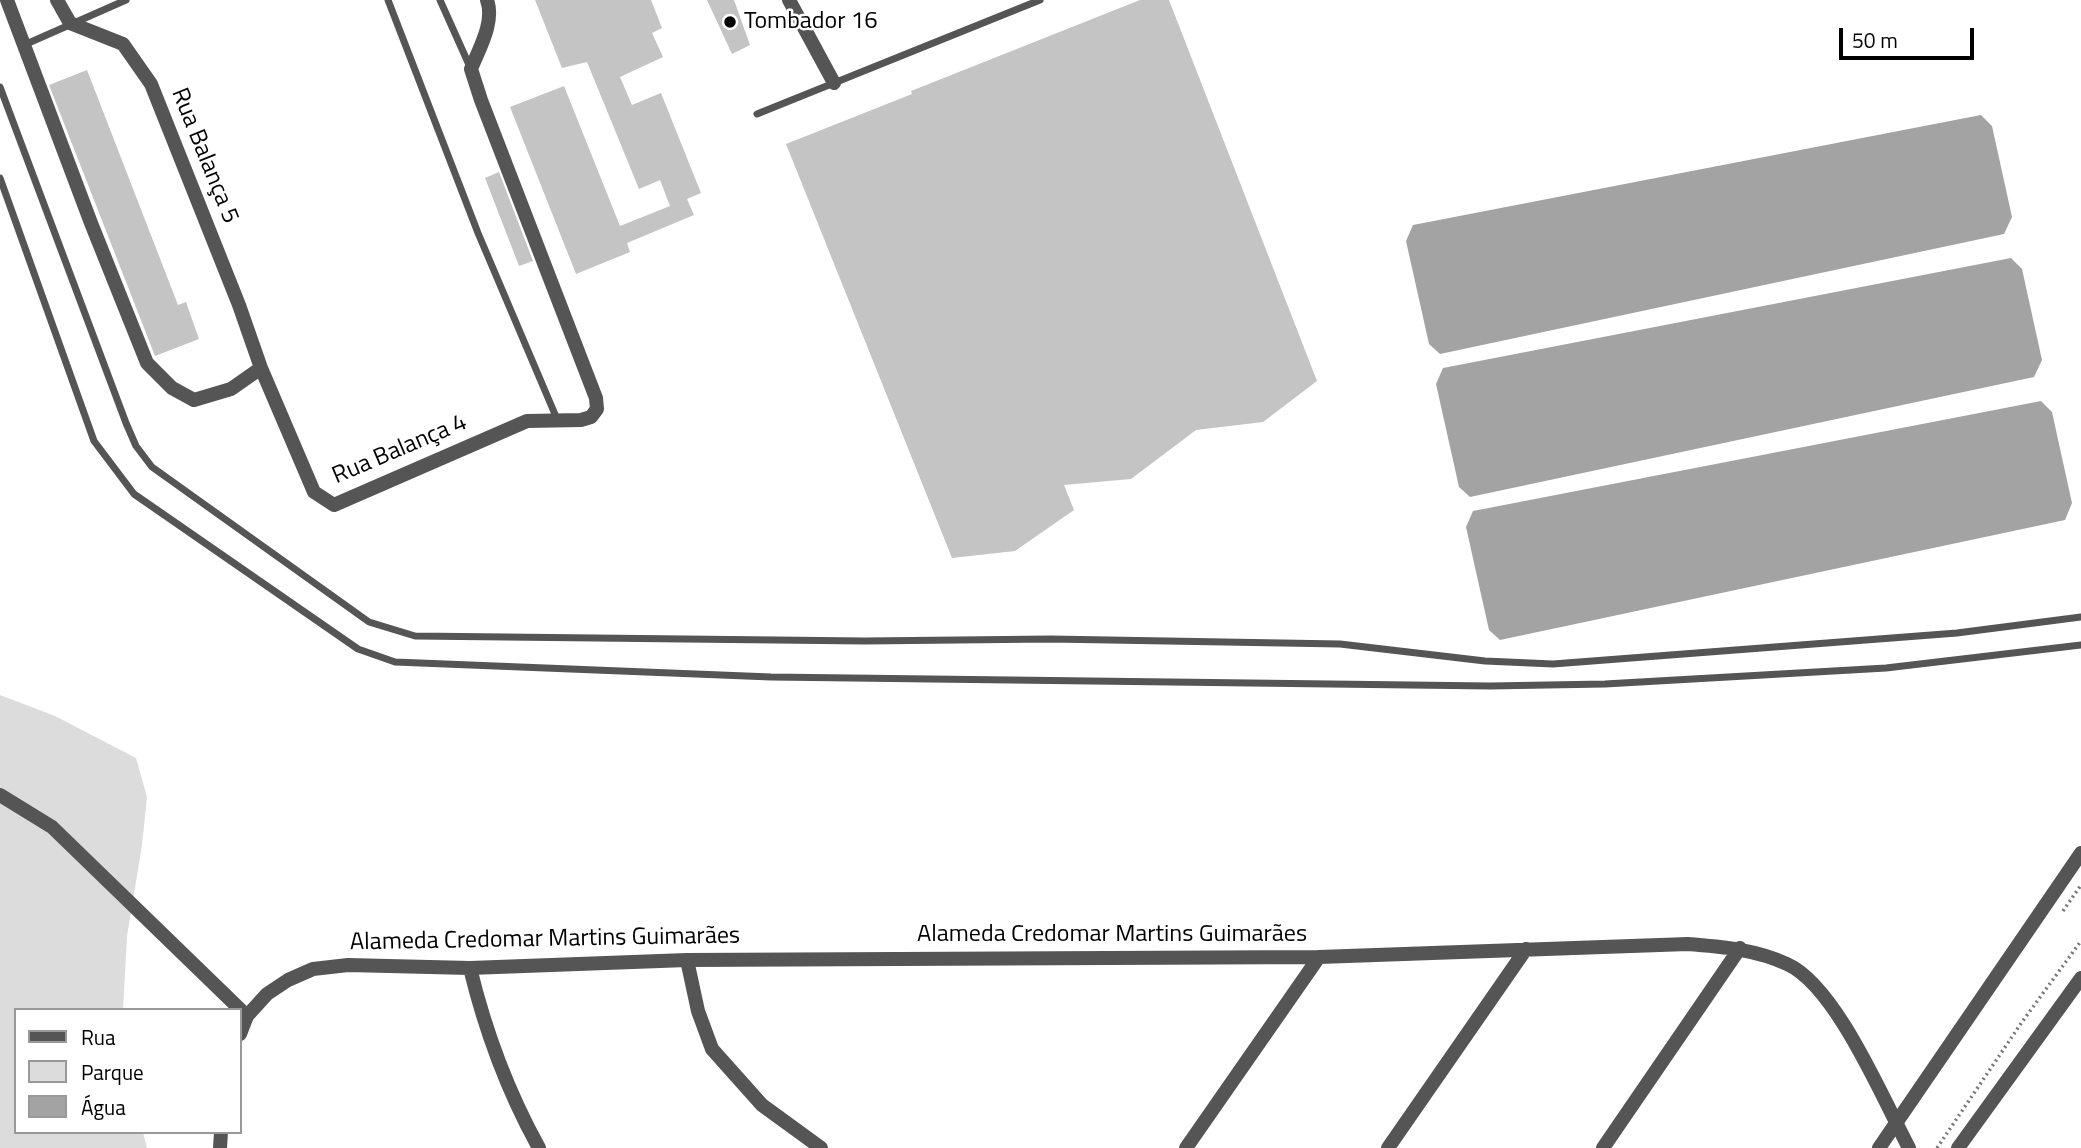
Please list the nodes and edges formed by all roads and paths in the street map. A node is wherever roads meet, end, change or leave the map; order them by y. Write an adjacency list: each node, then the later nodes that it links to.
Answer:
1 (57, 0): 9 (street)
2 (126, 0): 9 (lane)
3 (388, 0): 17 (lane)
4 (440, 0): 11 (lane)
5 (487, 0): 11 (street)
6 (789, 0): 12 (street)
7 (1040, 0): 12 (lane)
8 (9, 1): 10 (street)
9 (70, 23): 10 (lane); 16 (street, Rua Balança 5)
10 (24, 44): 16 (street)
11 (471, 69): 17 (street, Rua Balança 4)
12 (834, 83): 14 (lane)
13 (0, 87): 18 (lane)
14 (757, 114)
15 (0, 178): 19 (lane)
16 (261, 368): 17 (street, Rua Balança 4)
17 (556, 419)
18 (2081, 617)
19 (2081, 645)
20 (0, 795): 29 (street)
21 (2081, 853): 33 (street)
22 (2081, 941): 41 (path)
23 (1740, 948): 24 (street, Alameda Credomar Martins Guimarães); 33 (street, Alameda Credomar Martins Guimarães); 38 (street)
24 (1526, 949): 25 (street, Alameda Credomar Martins Guimarães); 37 (street)
25 (1319, 957): 26 (street, Alameda Credomar Martins Guimarães); 36 (street)
26 (687, 960): 27 (street, Alameda Credomar Martins Guimarães); 35 (street)
27 (470, 968): 31 (street, Alameda Credomar Martins Guimarães); 34 (street)
28 (2081, 978): 42 (street)
29 (239, 1008)
30 (242, 1011): 31 (street)
31 (247, 1016): 32 (street, Alameda Credomar Martins Guimarães)
32 (242, 1029)
33 (1896, 1124): 39 (street); 40 (street, Alameda Credomar Martins Guimarães)
34 (539, 1148)
35 (821, 1148)
36 (1186, 1148)
37 (1388, 1148)
38 (1603, 1148)
39 (1879, 1148)
40 (1909, 1148)
41 (1937, 1148)
42 (1958, 1148)

